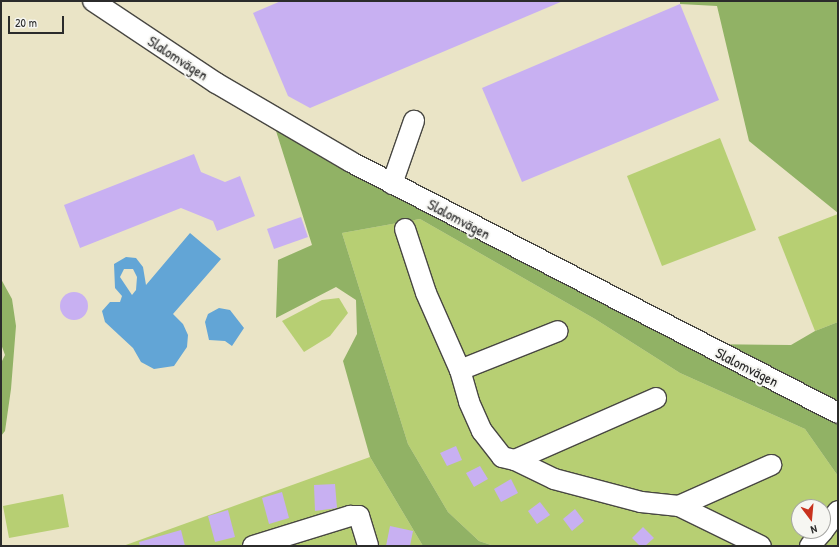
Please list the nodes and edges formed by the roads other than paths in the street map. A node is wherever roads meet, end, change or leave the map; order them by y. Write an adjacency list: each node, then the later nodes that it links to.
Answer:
1 (93, 1): 3 (street, Slalomvägen)
2 (414, 121): 3 (street)
3 (392, 184): 8 (street, Slalomvägen)
4 (405, 229): 6 (street)
5 (558, 331): 6 (street)
6 (460, 370): 9 (street)
7 (656, 398): 9 (street)
8 (838, 414)
9 (515, 460): 11 (street)
10 (771, 465): 11 (street)
11 (679, 506): 16 (street)
12 (838, 511): 13 (street)
13 (831, 520)
14 (253, 546): 15 (street)
15 (368, 546)
16 (761, 546)

